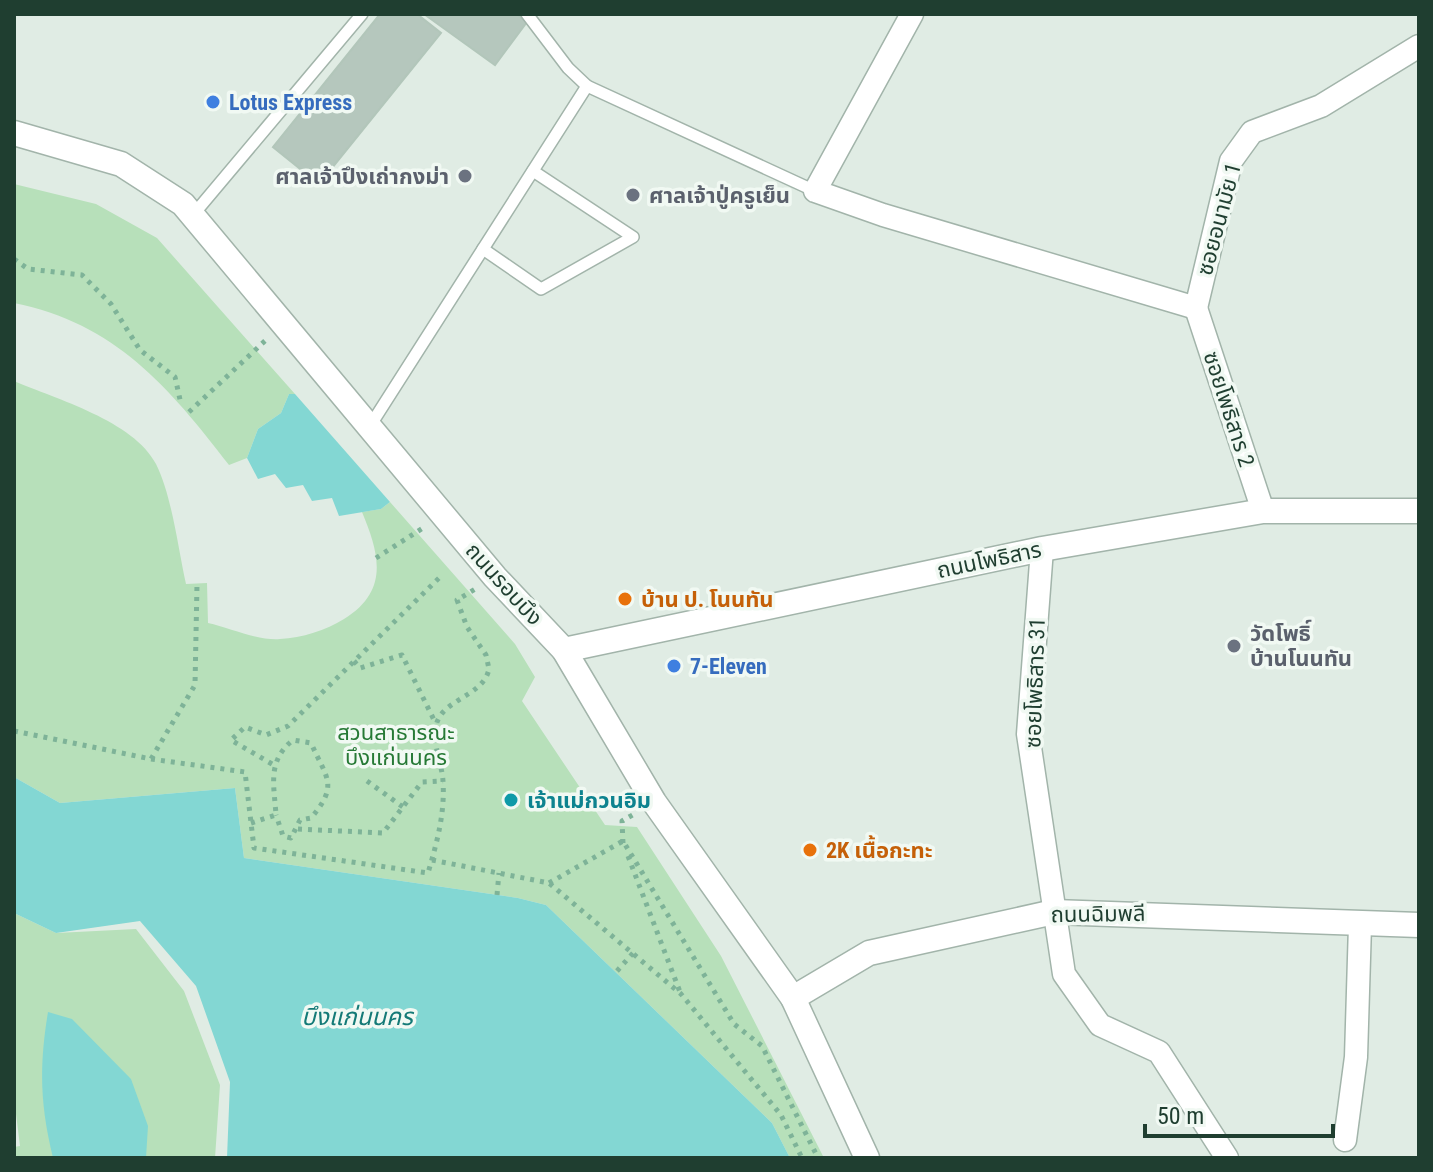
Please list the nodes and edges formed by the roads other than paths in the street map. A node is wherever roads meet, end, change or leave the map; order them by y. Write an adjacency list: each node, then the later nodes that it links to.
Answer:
1 (362, 14): 9 (lane)
2 (528, 14): 5 (lane)
3 (912, 14): 8 (street)
4 (1419, 46): 11 (street, ซอยอนามัย 1)
5 (587, 86): 7 (lane); 8 (lane)
6 (14, 133): 9 (street, ถนนรอบบึง)
7 (533, 171): 10 (lane); 10 (lane)
8 (815, 191): 11 (street)
9 (193, 215): 12 (street, ถนนรอบบึง)
10 (483, 249): 12 (lane)
11 (1196, 308): 13 (street, ซอยโพธิสาร 2)
12 (370, 427): 16 (street, ถนนรอบบึง)
13 (1263, 511): 14 (street, ถนนโพธิสาร); 15 (street, ถนนโพธิสาร)
14 (1419, 511)
15 (1042, 549): 16 (street, ถนนโพธิสาร); 17 (street, ซอยโพธิสาร 31)
16 (564, 650): 20 (street, ถนนรอบบึง)
17 (1054, 912): 18 (street, ถนนฉิมพลี); 20 (street, ถนนฉิมพลี); 23 (street, ซอยโพธิสาร 31)
18 (1360, 925): 19 (street, ถนนฉิมพลี); 21 (street)
19 (1419, 925)
20 (793, 998): 22 (street, ถนนรอบบึง)
21 (1345, 1140)
22 (867, 1158)
23 (1227, 1158)

